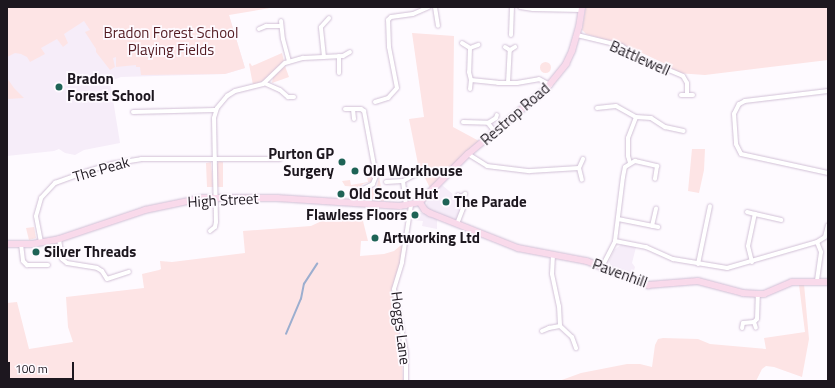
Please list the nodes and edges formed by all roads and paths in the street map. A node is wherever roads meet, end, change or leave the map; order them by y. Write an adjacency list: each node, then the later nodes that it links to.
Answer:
1 (429, 7): 32 (street)
2 (435, 7): 7 (street)
3 (512, 7): 10 (street)
4 (520, 7): 5 (street)
5 (582, 9): 9 (street, Restrop Road)
6 (329, 18): 19 (street)
7 (438, 26)
8 (259, 28): 20 (street)
9 (577, 35): 25 (street, Restrop Road); 29 (street, Battlewell)
10 (511, 36)
11 (462, 43): 15 (street)
12 (478, 46): 15 (street)
13 (505, 47): 16 (street)
14 (515, 47): 16 (street)
15 (470, 48): 22 (street)
16 (510, 50): 24 (street)
17 (350, 52): 18 (street)
18 (339, 56): 19 (street); 21 (street)
19 (324, 57): 20 (street)
20 (289, 61): 23 (street)
21 (340, 73)
22 (471, 80): 24 (street); 26 (street)
23 (264, 82): 31 (street); 38 (street)
24 (508, 83): 25 (street)
25 (550, 85): 46 (street, Restrop Road)
26 (470, 89)
27 (828, 91): 54 (street)
28 (681, 95): 29 (street, Battlewell)
29 (687, 95): 30 (street, Battlewell)
30 (693, 95)
31 (294, 97)
32 (375, 102)
33 (601, 102): 35 (street)
34 (597, 108): 35 (street)
35 (603, 108): 41 (street)
36 (345, 109): 37 (street)
37 (353, 109): 42 (street); 62 (street)
38 (216, 110): 39 (street); 48 (street)
39 (133, 112)
40 (497, 116): 44 (street)
41 (636, 117): 45 (street); 51 (street)
42 (354, 119)
43 (463, 122): 44 (street)
44 (488, 123): 46 (street)
45 (681, 129)
46 (495, 132): 47 (street, Restrop Road)
47 (468, 154): 52 (street); 61 (street, Restrop Road)
48 (215, 159): 49 (street, The Peak); 60 (street); 78 (street, The Peak)
49 (280, 159)
50 (583, 159): 52 (street)
51 (630, 163): 55 (street); 68 (street)
52 (579, 168): 56 (street)
53 (418, 173): 57 (street)
54 (828, 173)
55 (655, 179)
56 (582, 180)
57 (403, 181): 58 (street); 63 (street, Hoggs Lane)
58 (386, 182)
59 (465, 194): 70 (street)
60 (215, 198): 62 (street, High Street); 74 (street); 75 (street, High Street)
61 (420, 202): 63 (street, High Street); 70 (street, Pavenhill)
62 (359, 203): 63 (street, High Street)
63 (408, 205): 96 (street, Hoggs Lane)
64 (710, 206): 83 (street)
65 (656, 208): 72 (street)
66 (747, 212): 67 (street)
67 (755, 214): 69 (street); 82 (street)
68 (618, 219): 72 (street); 76 (street)
69 (781, 220)
70 (457, 224): 81 (street, Pavenhill)
71 (828, 225): 79 (street)
72 (652, 226): 73 (street)
73 (658, 227)
74 (210, 231)
75 (59, 239): 78 (street, High Street); 86 (street)
76 (615, 241): 83 (street); 85 (street)
77 (7, 242): 80 (street, High Street)
78 (41, 242): 80 (street, High Street)
79 (817, 242): 82 (street); 87 (street)
80 (21, 244): 84 (street)
81 (553, 255): 85 (street, Pavenhill); 91 (street)
82 (752, 262): 83 (street)
83 (698, 264)
84 (48, 265)
85 (602, 267): 89 (street, Pavenhill)
86 (129, 272)
87 (817, 281): 88 (street, Pavenhill); 89 (street, Pavenhill)
88 (828, 282)
89 (758, 294): 90 (street)
90 (754, 322): 92 (street); 93 (street)
91 (560, 326): 94 (street); 95 (street)
92 (742, 328)
93 (756, 328)
94 (542, 331)
95 (576, 348)
96 (406, 381)

